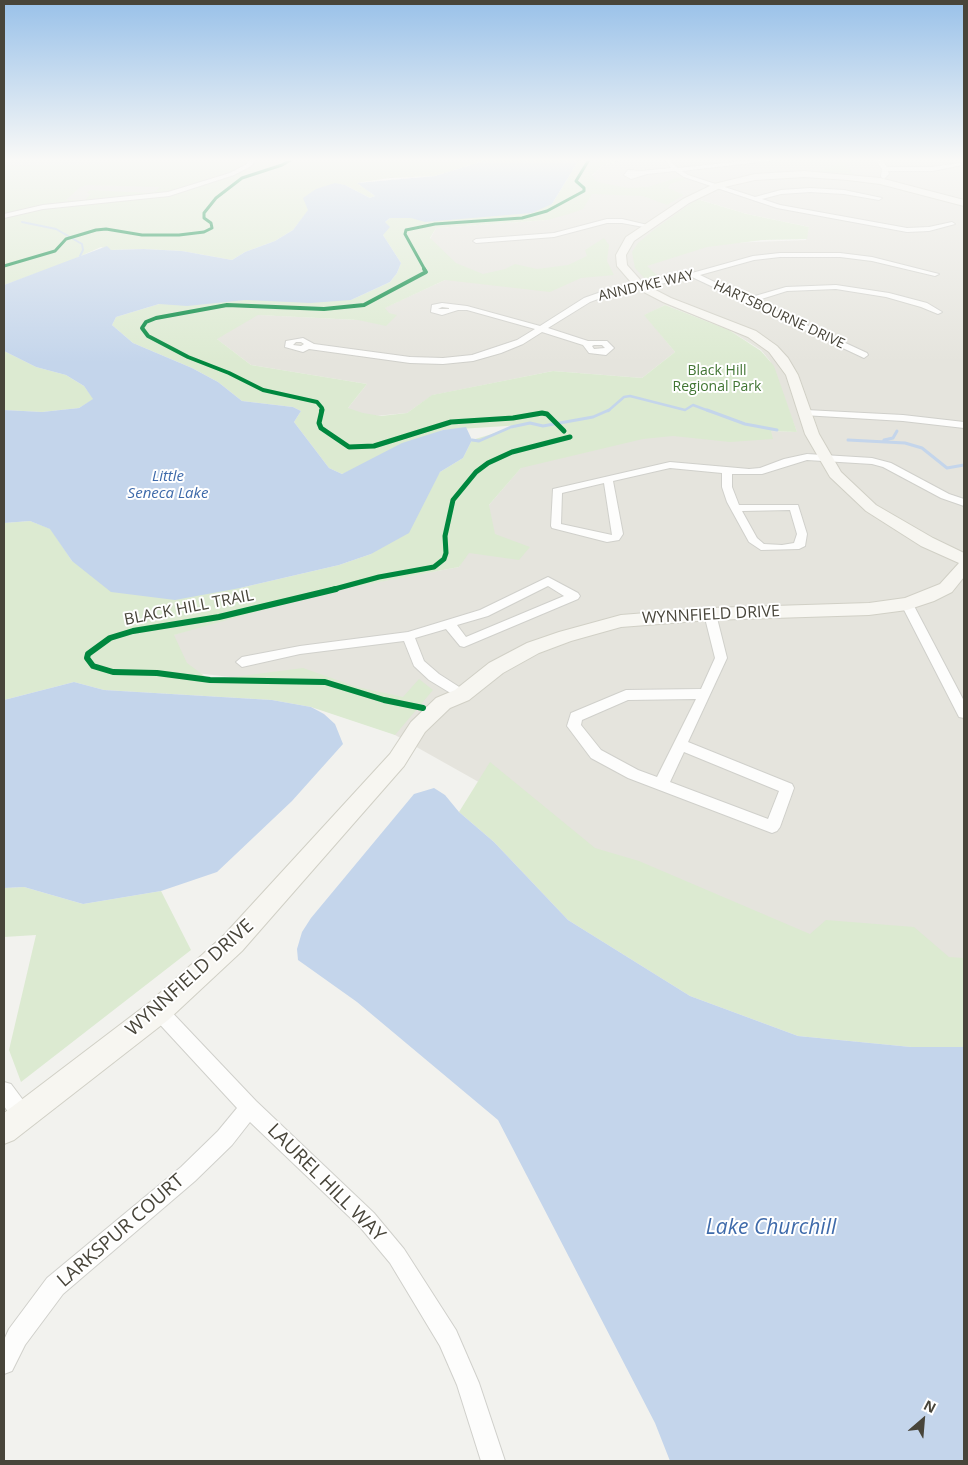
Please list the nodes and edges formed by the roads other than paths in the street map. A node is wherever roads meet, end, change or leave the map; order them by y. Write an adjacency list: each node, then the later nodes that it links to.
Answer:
1 (587, 226): 5 (street)
2 (649, 226): 8 (street)
3 (876, 226): 4 (street)
4 (941, 226)
5 (476, 241)
6 (935, 274): 7 (street, ANNDYKE WAY)
7 (694, 275): 8 (street, ANNDYKE WAY); 9 (street, HARTSBOURNE DRIVE)
8 (640, 286): 12 (street, ANNDYKE WAY); 16 (street)
9 (746, 301): 11 (street); 15 (street, HARTSBOURNE DRIVE)
10 (454, 308): 12 (street)
11 (938, 312)
12 (541, 329): 13 (street); 14 (street, ANNDYKE WAY)
13 (588, 344)
14 (309, 346)
15 (864, 355)
16 (806, 414): 17 (street); 18 (street)
17 (964, 425)
18 (824, 458): 19 (street); 21 (street); 23 (street)
19 (727, 470): 20 (street); 22 (street)
20 (608, 479): 20 (street)
21 (964, 503)
22 (735, 508): 22 (street)
23 (964, 559)
24 (964, 567): 25 (street, WYNNFIELD DRIVE)
25 (907, 604): 26 (street, WYNNFIELD DRIVE); 32 (street)
26 (710, 614): 30 (street); 31 (street, WYNNFIELD DRIVE)
27 (450, 625): 27 (street); 28 (street)
28 (408, 636): 29 (street); 31 (street)
29 (242, 662)
30 (705, 694): 33 (street); 34 (street)
31 (462, 695): 35 (street, WYNNFIELD DRIVE)
32 (964, 713)
33 (680, 745): 34 (street); 34 (street)
34 (661, 784)
35 (159, 1011): 37 (street, LAUREL HILL WAY); 38 (street, WYNNFIELD DRIVE)
36 (4, 1091): 38 (street)
37 (249, 1108): 39 (street, LARKSPUR COURT); 40 (street, LAUREL HILL WAY)
38 (13, 1123)
39 (4, 1363)
40 (493, 1461)

